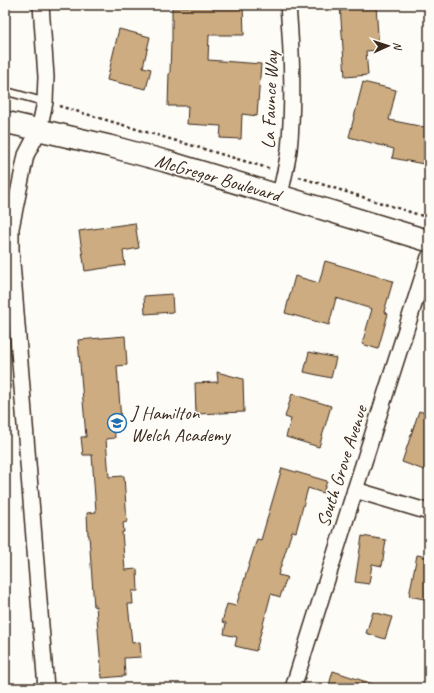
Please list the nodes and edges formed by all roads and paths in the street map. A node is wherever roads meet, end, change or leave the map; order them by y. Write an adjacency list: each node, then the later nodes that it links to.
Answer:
1 (41, 5): 4 (street)
2 (288, 5): 7 (street, La Faunce Way)
3 (5, 91): 4 (lane)
4 (45, 102): 6 (street); 7 (path)
5 (5, 122): 6 (main road, McGregor Boulevard)
6 (39, 130): 8 (main road, McGregor Boulevard); 14 (street)
7 (285, 173): 8 (street, La Faunce Way); 9 (path)
8 (280, 195): 10 (main road, McGregor Boulevard)
9 (429, 218)
10 (429, 241)
11 (429, 257): 12 (street, South Grove Avenue)
12 (355, 490): 13 (street); 15 (street, South Grove Avenue)
13 (429, 512)
14 (46, 688)
15 (293, 688)

